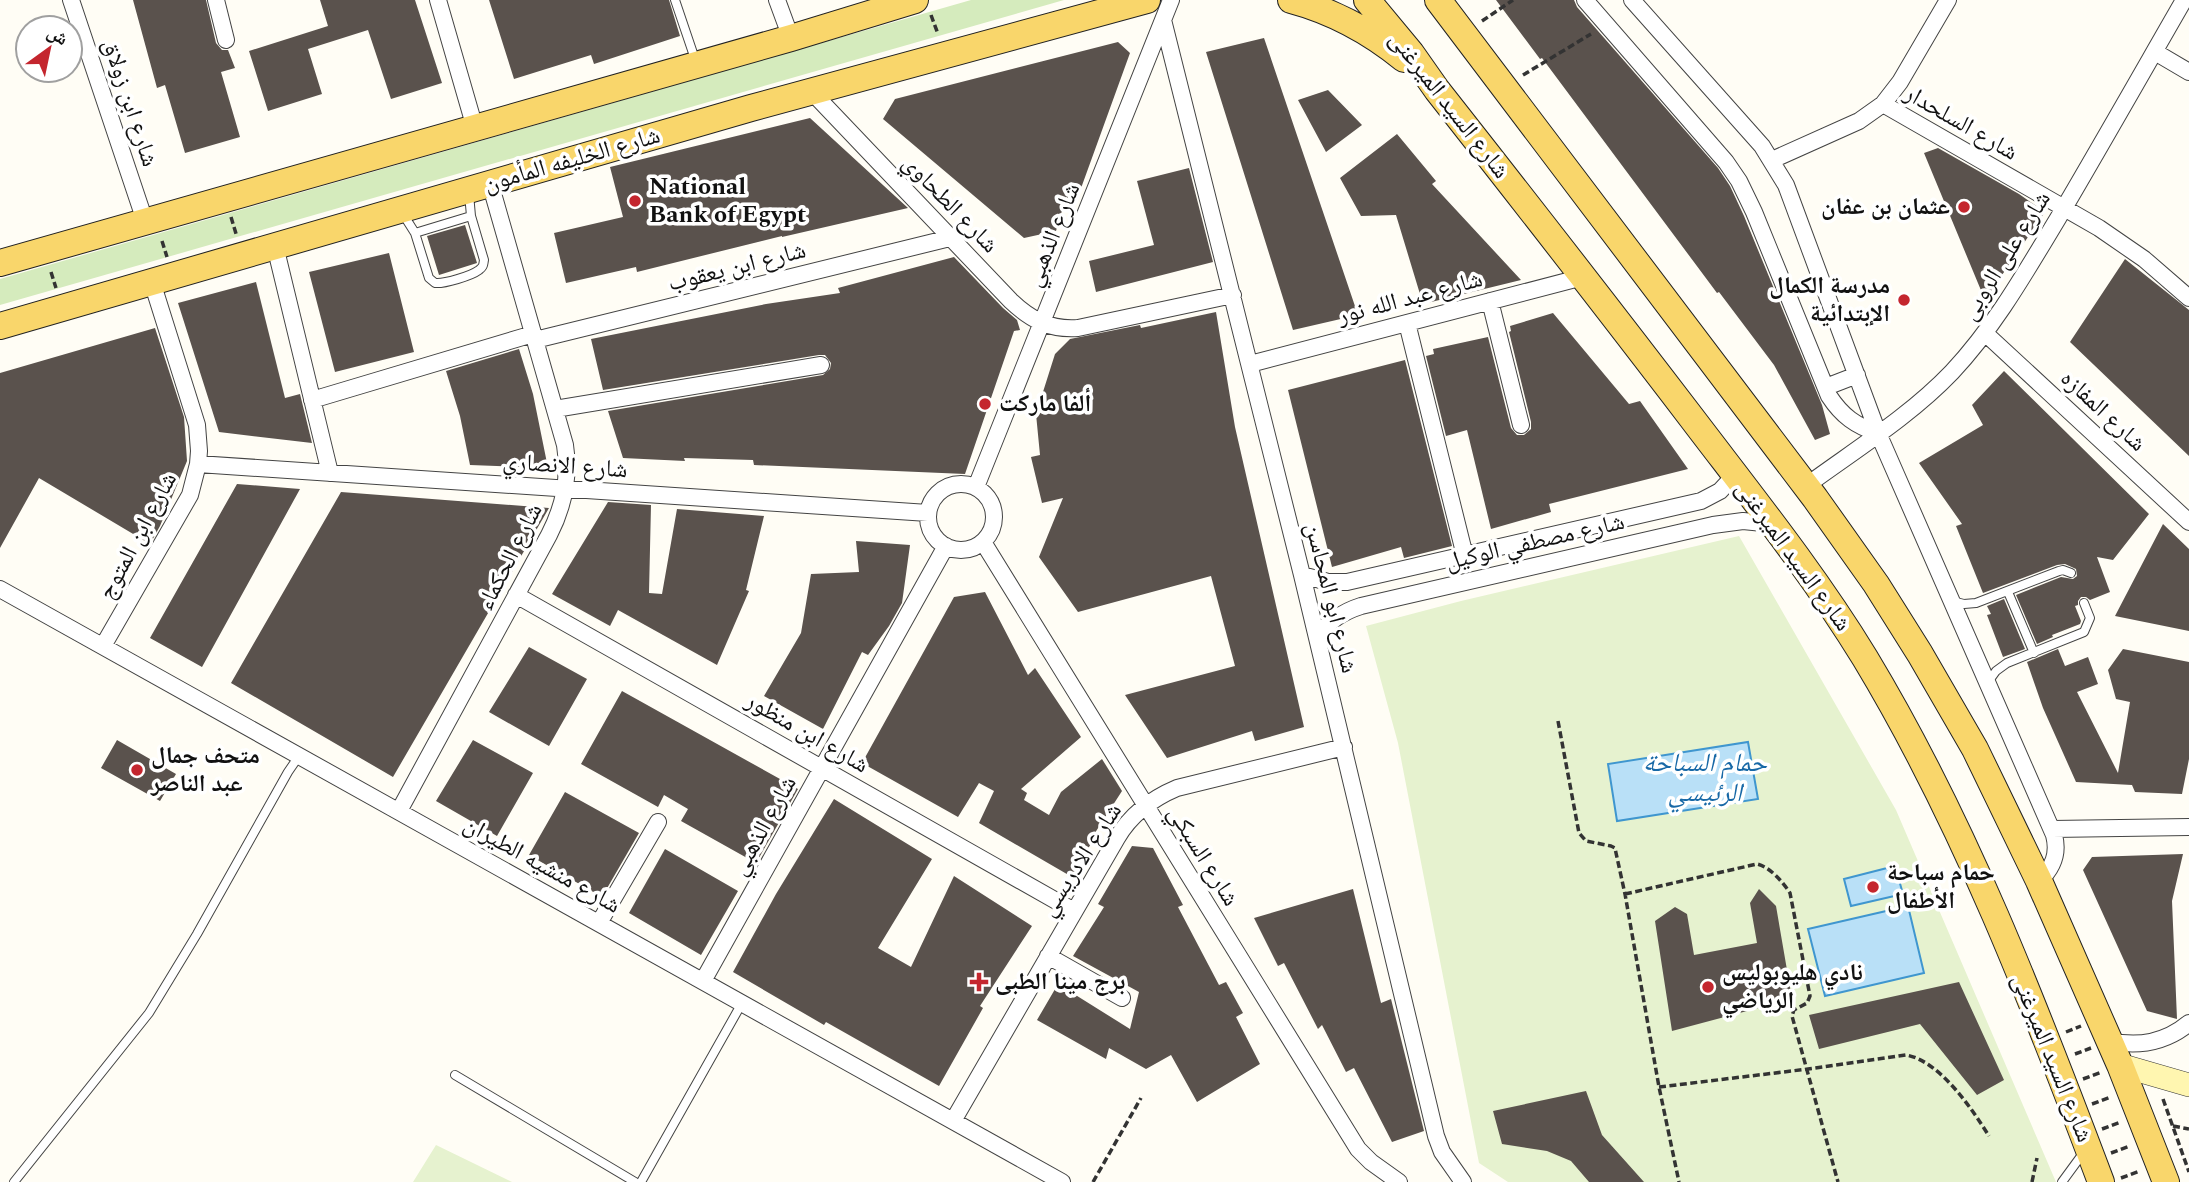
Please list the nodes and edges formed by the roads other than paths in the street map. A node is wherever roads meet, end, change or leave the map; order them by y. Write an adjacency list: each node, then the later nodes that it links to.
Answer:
1 (71, 0): 33 (street, شارع ابن زولاق)
2 (216, 0): 19 (street)
3 (438, 0): 27 (street)
4 (675, 0): 22 (lane)
5 (777, 0): 18 (street)
6 (1147, 0): 25 (main road, شارع الخليفه المأمون)
7 (1171, 0): 17 (street, شارع الذهبي)
8 (1292, 0): 24 (main road)
9 (1367, 0): 20 (main road, شارع السيد الميرغنى)
10 (1392, 0): 20 (main road)
11 (1438, 0): 59 (main road, شارع السيد الميرغنى)
12 (1585, 0): 51 (street)
13 (1632, 0): 28 (street)
14 (1948, 0): 26 (street)
15 (2185, 0): 21 (street, شارع على الروبى)
16 (922, 5): 18 (main road)
17 (1163, 20): 40 (street, شارع ابو المحاسن); 44 (street, شارع الذهبي)
18 (791, 38): 22 (main road)
19 (226, 40)
20 (1402, 42): 24 (main road, شارع السيد الميرغنى)
21 (2155, 52): 23 (street); 30 (street, شارع على الروبى)
22 (697, 64): 27 (main road)
23 (2189, 72)
24 (1437, 89): 38 (main road, شارع السيد الميرغنى)
25 (811, 91): 29 (main road, شارع الخليفه المأمون); 35 (street, شارع الطحاوي)
26 (1883, 104): 28 (street); 30 (street, شارع السلحدار)
27 (475, 128): 33 (main road)
28 (1772, 160): 50 (street)
29 (480, 186): 31 (main road, شارع الخليفه المأمون); 32 (lane); 47 (street, شارع الحكماء)
30 (2064, 208): 41 (street, شارع السلحدار); 46 (street, شارع على الروبى)
31 (398, 210): 34 (lane); 36 (main road, شارع الخليفه المأمون)
32 (471, 216): 34 (lane); 34 (lane)
33 (150, 220): 37 (main road)
34 (415, 233)
35 (950, 238): 44 (street, شارع الطحاوي); 47 (street, شارع ابن يعقوب)
36 (275, 246): 39 (main road, شارع الخليفه المأمون); 52 (street)
37 (0, 263)
38 (1583, 277): 42 (street, شارع عبد الله نور); 58 (main road, شارع السيد الميرغنى)
39 (162, 279): 45 (main road, شارع الخليفه المأمون); 56 (street, شارع ابن المتوج)
40 (1233, 295): 44 (street, شارع الطحاوي); 48 (street, شارع ابو المحاسن)
41 (2189, 299)
42 (1490, 301): 43 (street, شارع عبد الله نور); 54 (street)
43 (1407, 323): 48 (street, شارع عبد الله نور); 67 (street)
44 (1042, 324): 60 (street, شارع الذهبي)
45 (0, 326)
46 (1986, 334): 55 (street, شارع على الروبى); 63 (street, شارع المفازه)
47 (534, 337): 52 (street, شارع ابن يعقوب); 53 (street, شارع الحكماء)
48 (1250, 364): 69 (street, شارع ابو المحاسن)
49 (821, 365): 53 (street)
50 (1857, 375): 51 (street); 55 (street)
51 (1826, 387): 55 (street)
52 (312, 400): 57 (street)
53 (555, 410): 61 (street, شارع الحكماء)
54 (1521, 425)
55 (1878, 433): 59 (street, شارع على الروبى); 73 (street)
56 (198, 464): 57 (street, شارع الانصاري); 76 (street, شارع ابن المتوج)
57 (330, 473): 61 (street, شارع الانصاري)
58 (1735, 475): 64 (main road, شارع السيد الميرغنى); 67 (street, شارع مصطفي الوكيل)
59 (1806, 486): 87 (main road, شارع السيد الميرغنى)
60 (976, 487): 62 (street); 65 (street)
61 (566, 489): 62 (street, شارع الانصاري); 72 (street, شارع الحكماء)
62 (928, 513): 66 (street)
63 (2189, 522)
64 (1774, 525): 75 (street, شارع مصطفي الوكيل); 100 (main road, شارع السيد الميرغنى)
65 (983, 542): 66 (street); 82 (street, شارع السبكي)
66 (946, 546): 81 (street, شارع الذهبي)
67 (1465, 556): 69 (street, شارع مصطفي الوكيل)
68 (2071, 573): 71 (lane)
69 (1302, 575): 75 (street, شارع ابو المحاسن)
70 (0, 589): 76 (street, شارع منشيه الطيران)
71 (2008, 592): 73 (lane); 77 (lane)
72 (516, 595): 81 (street, شارع ابن منظور); 83 (street, شارع الحكماء)
73 (1952, 601): 78 (street)
74 (2084, 603): 77 (lane)
75 (1317, 636): 79 (street, شارع ابو المحاسن)
76 (103, 646): 80 (street, شارع منشيه الطيران)
77 (2034, 653): 78 (lane)
78 (1987, 685): 86 (street)
79 (1343, 747): 82 (street, شارع الادريسي); 107 (street, شارع ابو المحاسن)
80 (299, 756): 83 (street, شارع منشيه الطيران); 102 (lane)
81 (822, 768): 88 (street, شارع ابن منظور); 91 (street, شارع الذهبي)
82 (1145, 806): 88 (street, شارع الادريسي); 106 (street, شارع السبكي)
83 (399, 811): 89 (street, شارع منشيه الطيران)
84 (658, 822): 89 (street)
85 (2189, 827): 86 (street)
86 (2052, 830): 87 (street)
87 (2039, 881): 95 (main road, شارع السيد الميرغنى)
88 (1074, 911): 90 (street, شارع الادريسي)
89 (599, 923): 91 (street, شارع منشيه الطيران)
90 (1048, 956): 92 (street); 99 (street, شارع الادريسي)
91 (703, 981): 93 (street, شارع منشيه الطيران)
92 (1122, 998)
93 (742, 1003): 99 (street, شارع منشيه الطيران); 104 (lane)
94 (2189, 1023): 95 (street)
95 (2105, 1030): 96 (main road, شارع السيد الميرغنى)
96 (2120, 1065): 98 (main road); 101 (main road, شارع السيد الميرغنى)
97 (455, 1075): 103 (lane)
98 (2189, 1085)
99 (953, 1121): 105 (street, شارع منشيه الطيران)
100 (2088, 1147): 108 (lane)
101 (2162, 1173)
102 (14, 1182)
103 (635, 1182)
104 (642, 1182)
105 (1062, 1182)
106 (1399, 1182)
107 (1461, 1182)
108 (2062, 1182)

